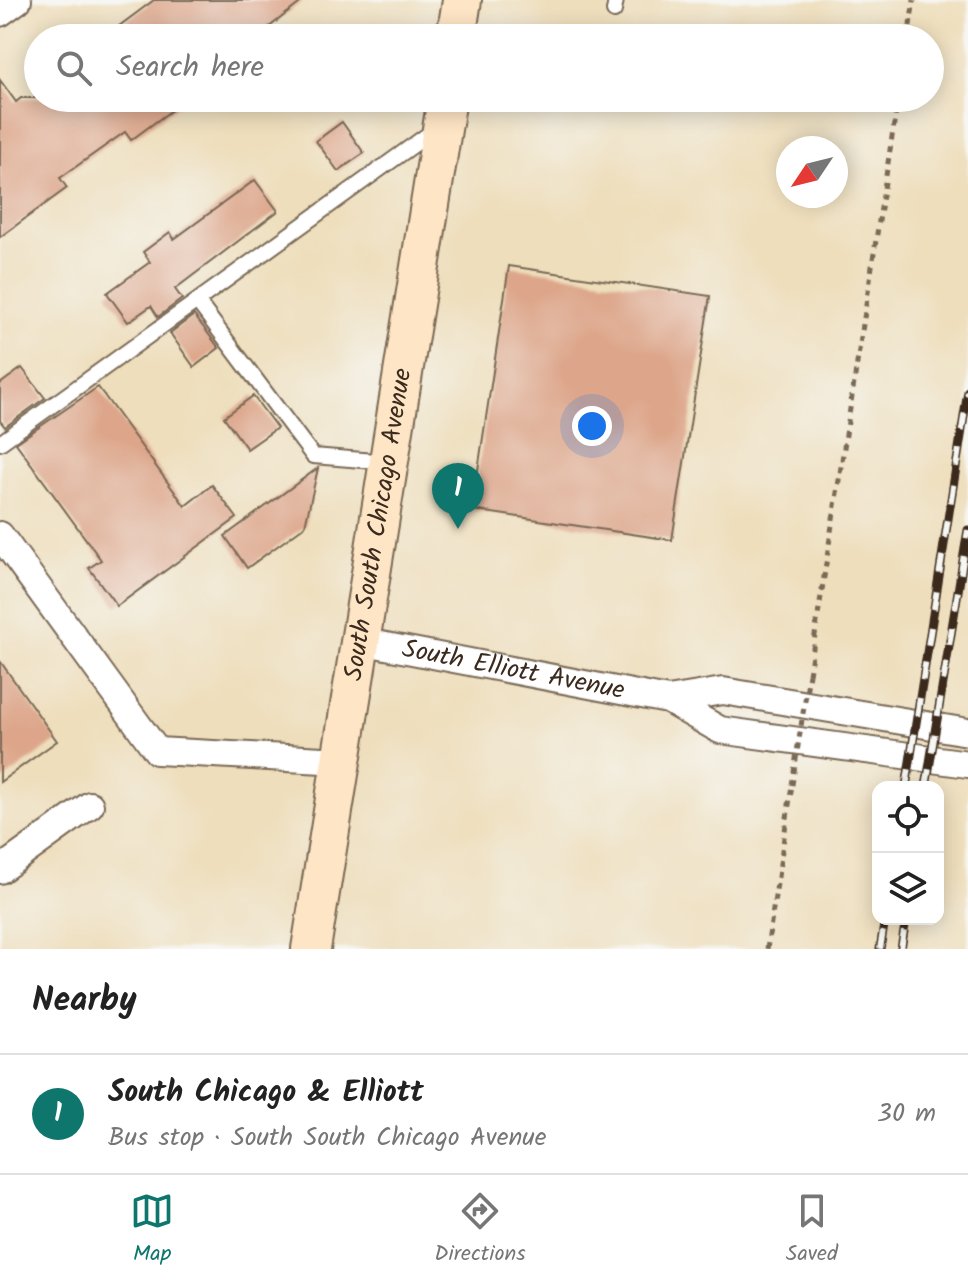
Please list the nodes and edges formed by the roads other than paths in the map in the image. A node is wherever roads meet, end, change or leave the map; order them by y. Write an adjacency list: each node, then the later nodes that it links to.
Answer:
1 (18, 0): 3 (street)
2 (462, 0): 4 (main road)
3 (0, 13)
4 (458, 24)
5 (443, 112): 7 (lane)
6 (446, 112): 9 (main road, South South Chicago Avenue)
7 (197, 301): 8 (lane); 9 (lane)
8 (0, 443)
9 (388, 462): 11 (main road, South South Chicago Avenue)
10 (0, 535): 14 (street)
11 (360, 641): 12 (street, South Elliott Avenue); 14 (main road, South South Chicago Avenue)
12 (668, 700): 13 (street, South Elliott Avenue); 15 (street, South Elliott Avenue)
13 (968, 732)
14 (342, 761): 18 (main road, South South Chicago Avenue)
15 (968, 764)
16 (90, 805): 17 (street)
17 (0, 870)
18 (311, 949)

